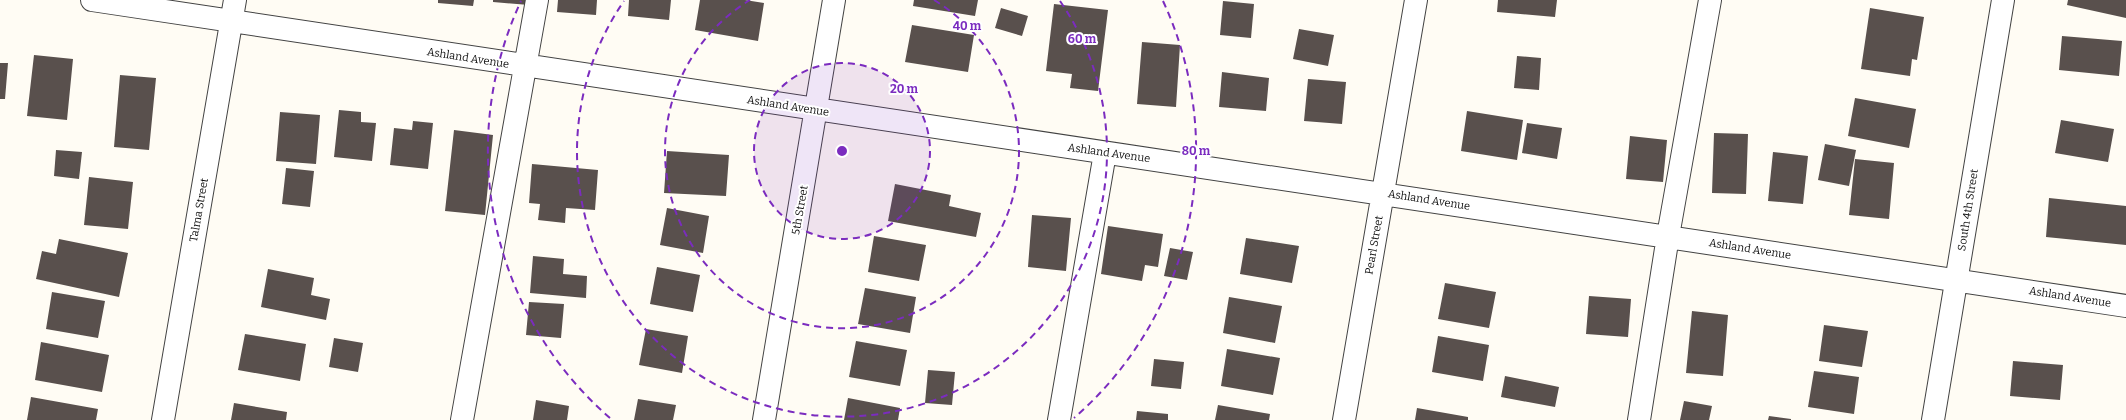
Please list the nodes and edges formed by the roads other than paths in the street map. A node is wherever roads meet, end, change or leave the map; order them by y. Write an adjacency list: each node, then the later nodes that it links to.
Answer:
1 (92, 0): 8 (street, Ashland Avenue)
2 (235, 0): 8 (street, Talma Street)
3 (537, 0): 9 (street)
4 (834, 0): 10 (street, 5th Street)
5 (1416, 0): 12 (street, Pearl Street)
6 (1710, 0): 13 (street)
7 (2003, 0): 14 (street, South 4th Street)
8 (231, 21): 9 (street, Ashland Avenue); 16 (street, Talma Street)
9 (525, 66): 10 (street, Ashland Avenue); 17 (street)
10 (817, 110): 11 (street, Ashland Avenue); 18 (street, 5th Street)
11 (1105, 153): 12 (street, Ashland Avenue); 19 (street)
12 (1383, 193): 13 (street, Ashland Avenue); 20 (street, Pearl Street)
13 (1668, 236): 14 (street, Ashland Avenue); 21 (street)
14 (1957, 280): 15 (street, Ashland Avenue); 22 (street, South 4th Street)
15 (2126, 306)
16 (163, 420)
17 (462, 420)
18 (764, 420)
19 (1059, 420)
20 (1344, 420)
21 (1639, 420)
22 (1933, 420)

